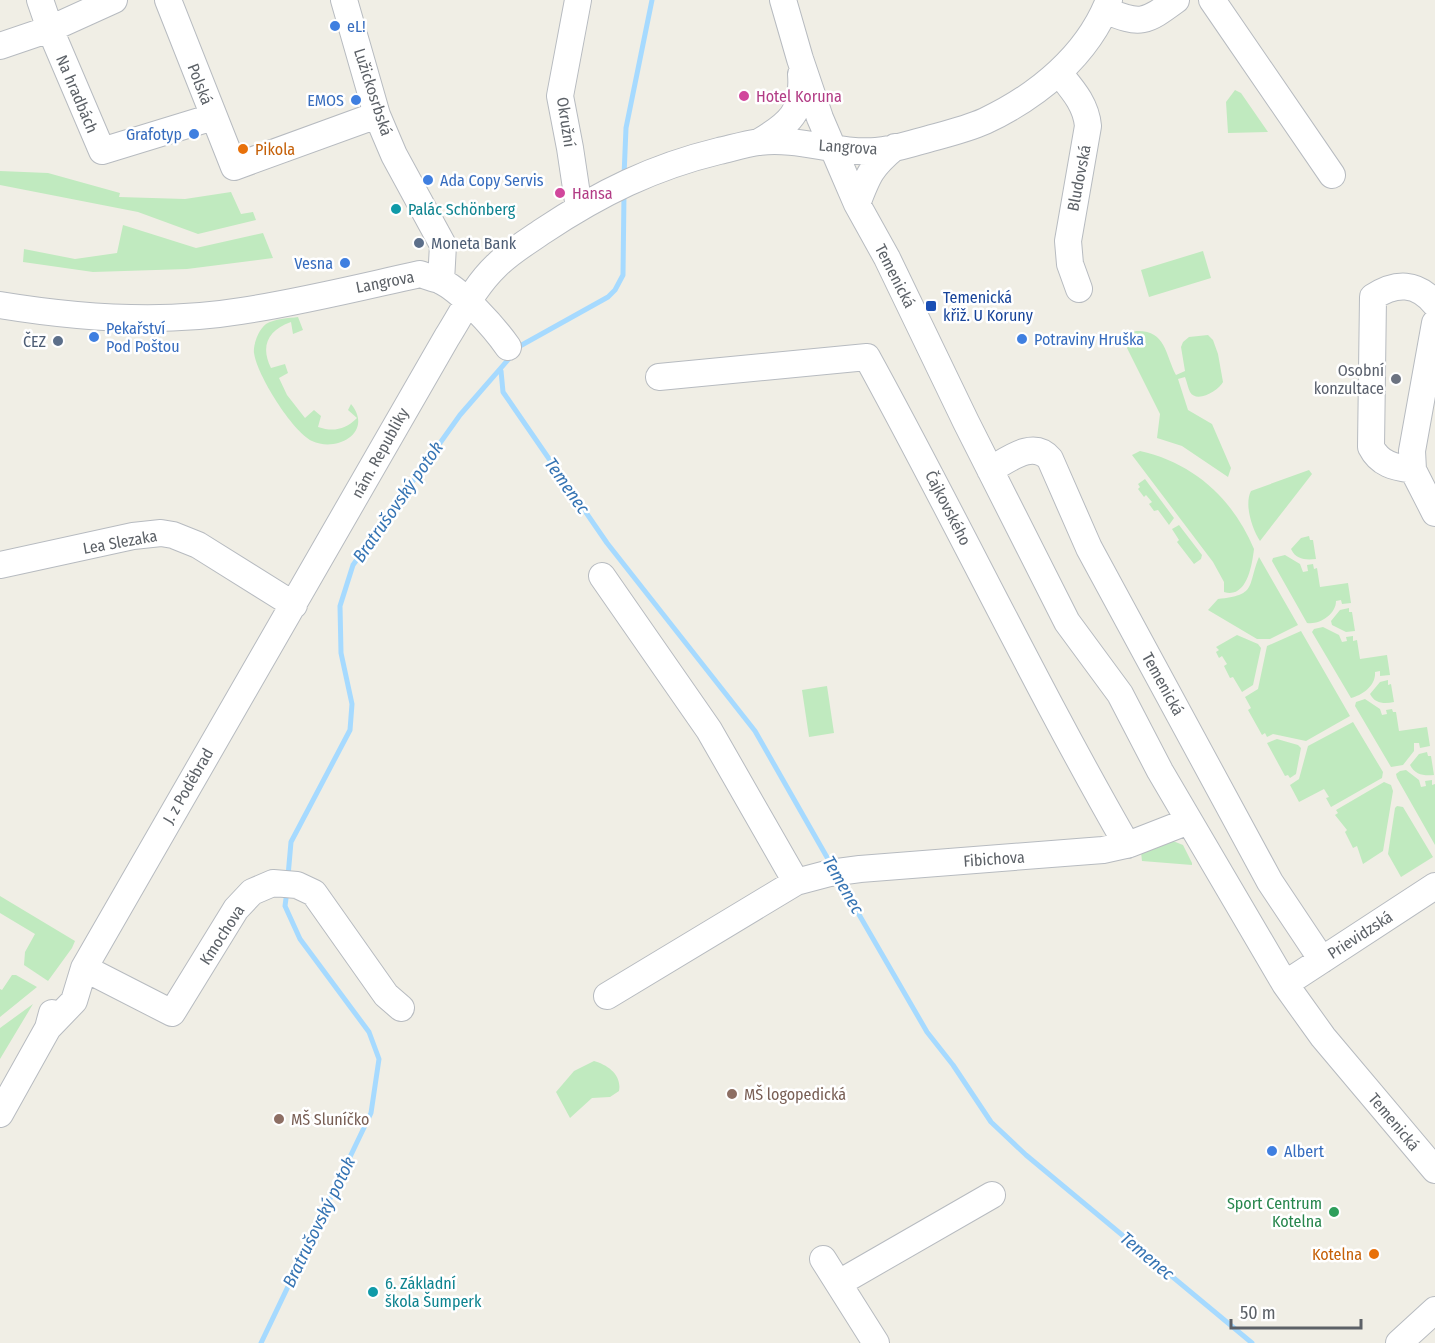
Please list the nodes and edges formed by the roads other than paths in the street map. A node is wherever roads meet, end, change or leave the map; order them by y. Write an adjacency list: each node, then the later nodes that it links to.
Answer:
1 (40, 0): 10 (street)
2 (114, 0): 10 (street)
3 (168, 0): 15 (street, Polská)
4 (344, 0): 14 (street, Lužickosrbská)
5 (578, 0): 21 (street, Okružní)
6 (783, 0): 12 (street)
7 (1176, 0): 9 (street)
8 (1212, 0): 19 (street)
9 (1107, 5): 13 (street, Langrova)
10 (50, 29): 11 (street); 15 (street, Na hradbách)
11 (0, 46)
12 (800, 59): 16 (street); 17 (street, Temenická)
13 (1059, 73): 18 (street, Langrova); 23 (street, Bludovská)
14 (377, 115): 15 (street, Polská); 22 (street, Lužickosrbská)
15 (213, 117)
16 (759, 142): 17 (street, Langrova); 21 (street, Langrova)
17 (832, 147): 18 (street, Langrova); 20 (street, Temenická)
18 (895, 147): 20 (street, Langrova)
19 (1332, 175)
20 (857, 204): 30 (street, Temenická)
21 (579, 208): 24 (street, Langrova)
22 (441, 281): 24 (street, Langrova); 26 (street, Langrova)
23 (1079, 289)
24 (468, 302): 28 (street); 35 (street, nám. Republiky)
25 (1435, 304): 31 (street)
26 (0, 305)
27 (1435, 323): 31 (street)
28 (508, 347)
29 (659, 377): 37 (street, Čajkovského)
30 (990, 470): 36 (street, Temenická); 40 (street, Temenická)
31 (1413, 470): 32 (street)
32 (1435, 513)
33 (0, 565): 35 (street, Lea Slezaka)
34 (602, 576): 38 (street)
35 (294, 604): 41 (street, J. z Poděbrad)
36 (1189, 821): 37 (street, Fibichova); 42 (street, Temenická)
37 (1127, 845): 38 (street, Fibichova)
38 (796, 882): 43 (street, Fibichova)
39 (1435, 886): 40 (street, Prievidzská)
40 (1322, 960): 42 (street, Prievidzská)
41 (84, 968): 44 (street, Kmochova); 45 (street, J. z Poděbrad)
42 (1285, 984): 46 (street, Temenická)
43 (607, 996)
44 (401, 1008)
45 (0, 1114)
46 (1435, 1170)
47 (992, 1195): 49 (street)
48 (823, 1259): 49 (street)
49 (839, 1283): 52 (street)
50 (1435, 1310): 53 (street)
51 (1435, 1330): 54 (street)
52 (876, 1343)
53 (1399, 1343)
54 (1410, 1343)

